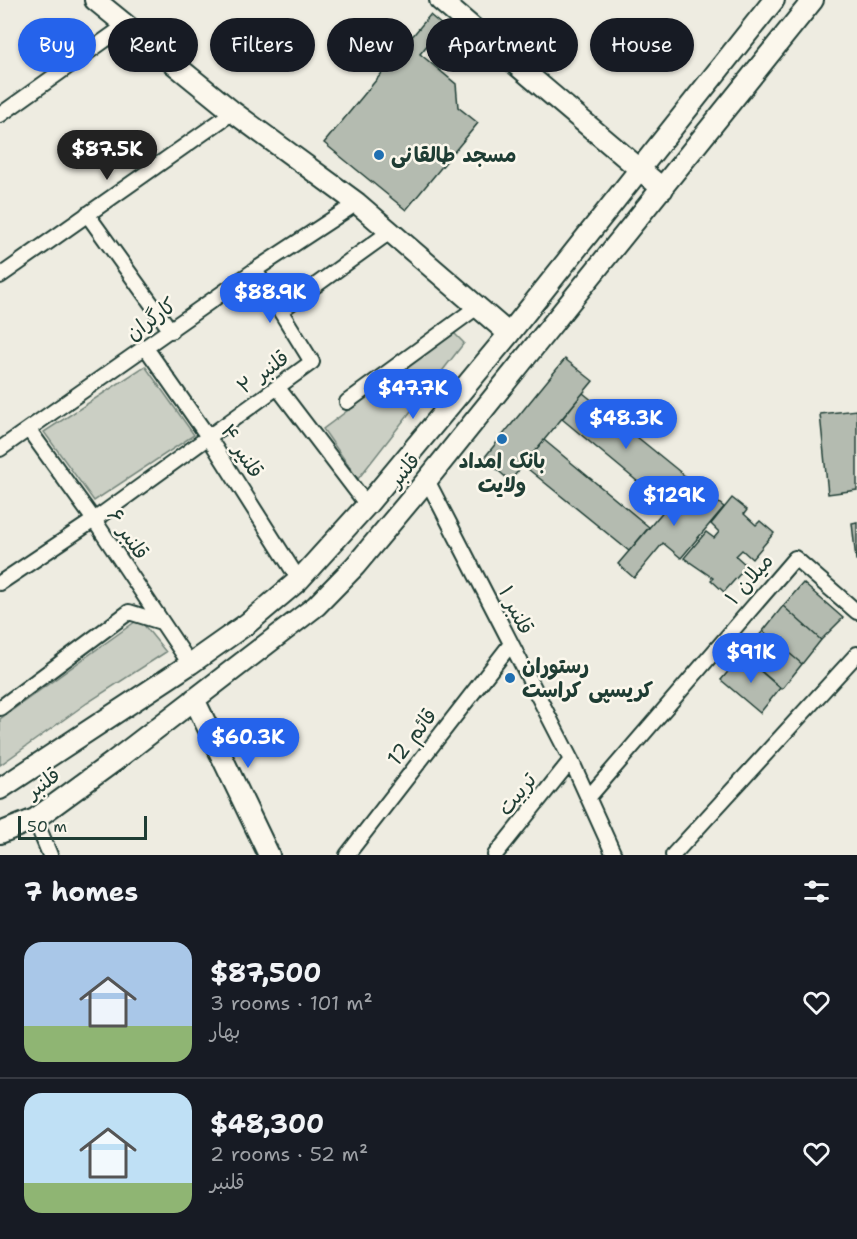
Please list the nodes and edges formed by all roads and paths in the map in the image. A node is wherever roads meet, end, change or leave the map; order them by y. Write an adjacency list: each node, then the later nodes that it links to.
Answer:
1 (95, 0): 5 (main road)
2 (441, 0): 10 (main road)
3 (774, 0): 10 (main road, قلنبر)
4 (813, 0): 11 (main road, قلنبر)
5 (117, 18)
6 (108, 38): 9 (street)
7 (184, 72): 8 (main road)
8 (233, 112): 12 (main road); 13 (street)
9 (0, 115)
10 (641, 169): 11 (main road); 20 (main road, قلنبر)
11 (663, 189): 27 (main road, قلنبر)
12 (357, 203): 14 (main road); 15 (street, کارگران)
13 (87, 214): 16 (street); 19 (street)
14 (391, 231): 17 (main road); 18 (street)
15 (255, 270): 18 (street); 19 (street, کارگران)
16 (0, 276)
17 (477, 307): 20 (main road); 23 (street)
18 (280, 311): 22 (street, قلنبر ۲)
19 (171, 331): 21 (street, کارگران)
20 (509, 334): 28 (main road, قلنبر)
21 (146, 348): 24 (street, کارگران); 25 (street, قلنیر ۴)
22 (278, 388): 25 (street, قلنبر ۲); 28 (street)
23 (347, 402)
24 (29, 430): 26 (street, کارگران); 29 (street, قلنبر ۶)
25 (209, 438): 29 (street, قلنبر ۲); 30 (street, قلنیر ۴)
26 (0, 449)
27 (427, 480): 34 (street, قلنبر ۱); 37 (main road, قلنبر)
28 (367, 505): 30 (main road, قلنبر)
29 (94, 520): 31 (street, قلنبر ۲); 33 (street, قلنبر ۶)
30 (299, 579): 36 (main road, قلنبر)
31 (0, 583)
32 (857, 612): 41 (street, میلان ۱)
33 (161, 622): 36 (street, قلنبر ۶); 38 (street)
34 (510, 645): 39 (street, قلنبر ۱); 46 (street, قائم 12)
35 (857, 654): 49 (street)
36 (190, 664): 40 (main road, قلنبر)
37 (194, 699): 42 (main road, قلنبر); 45 (main road)
38 (0, 708)
39 (572, 760): 41 (street, قلنبر ۱); 47 (street, تربیت)
40 (0, 789)
41 (588, 798): 48 (street, قلنبر ۱)
42 (35, 819): 43 (main road, قلنبر); 44 (street)
43 (0, 833)
44 (51, 855)
45 (269, 855)
46 (346, 855)
47 (495, 855)
48 (614, 855)
49 (673, 855)

